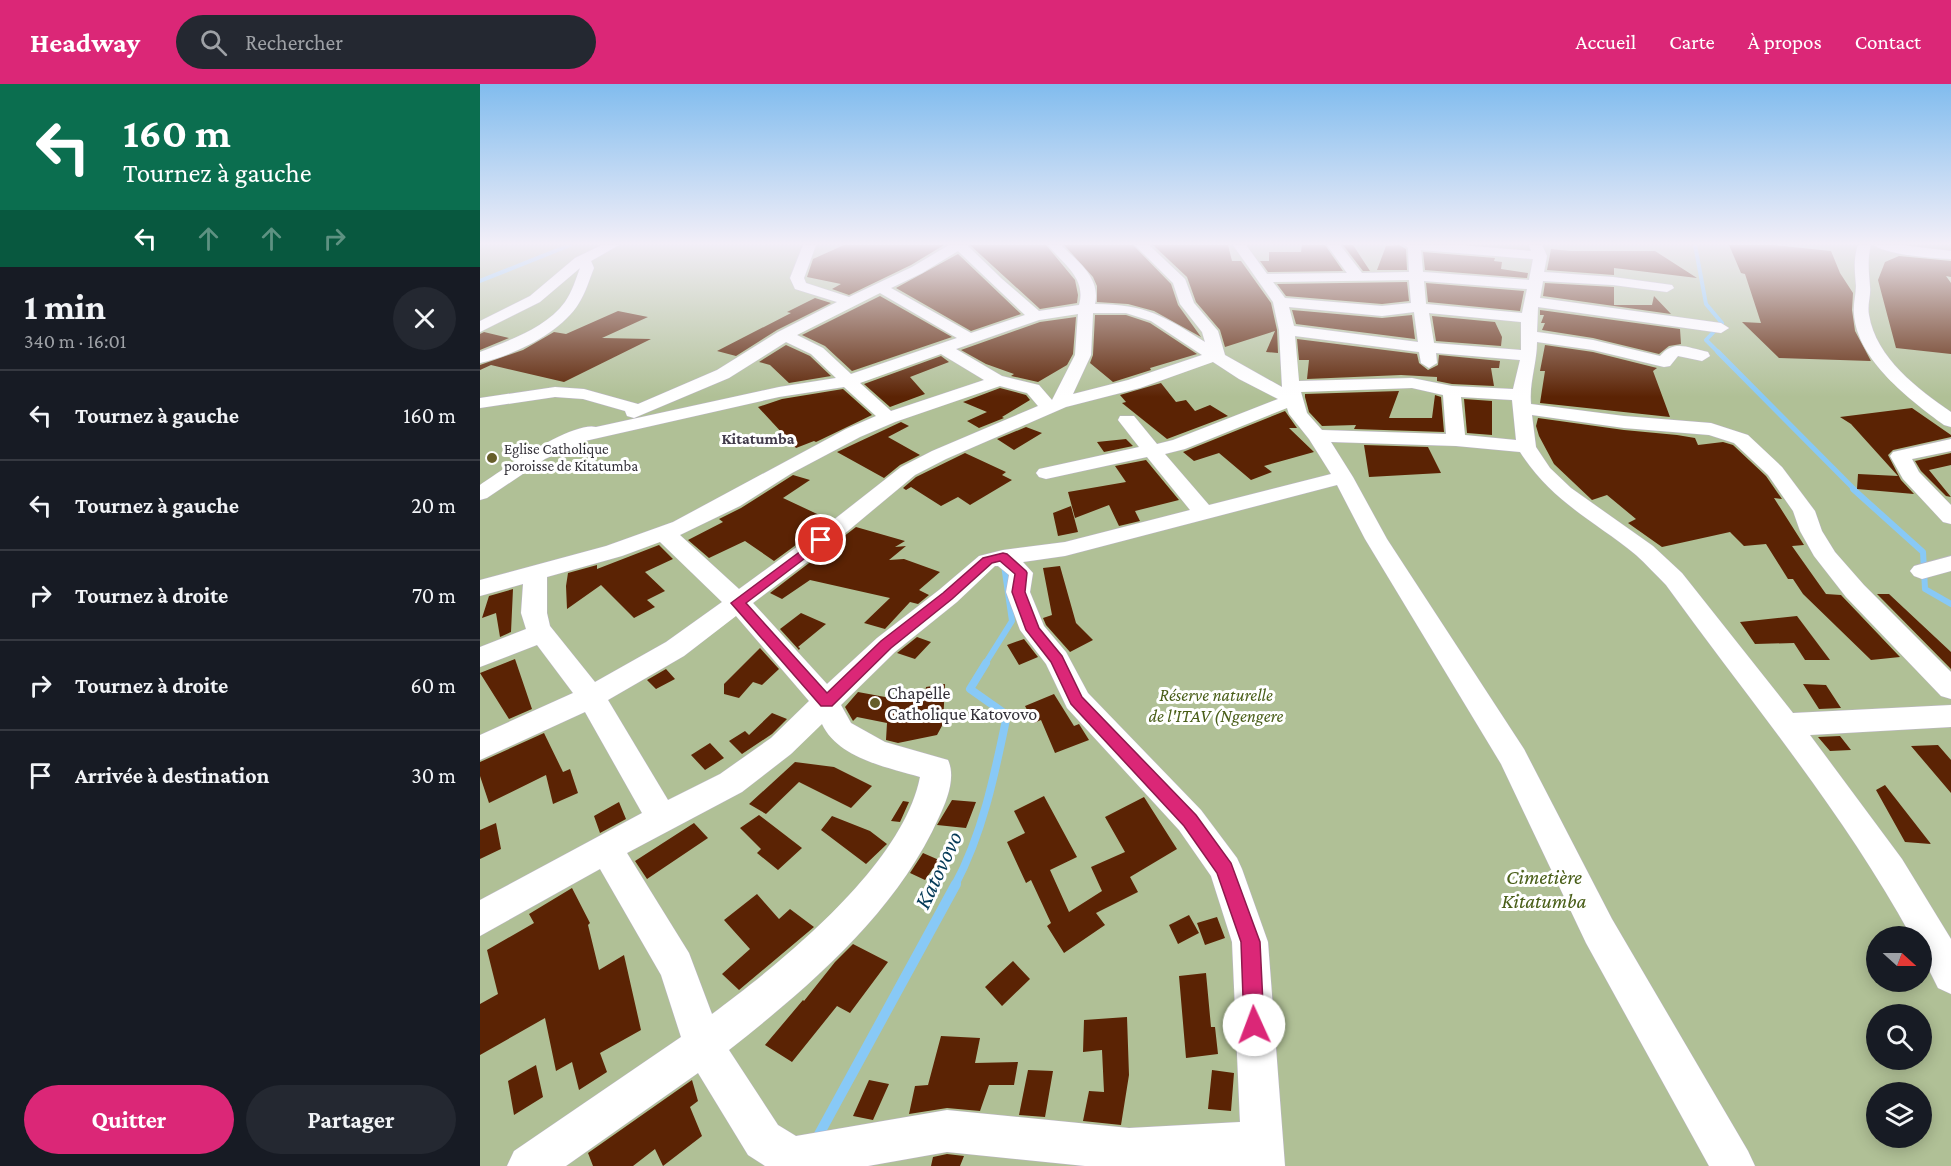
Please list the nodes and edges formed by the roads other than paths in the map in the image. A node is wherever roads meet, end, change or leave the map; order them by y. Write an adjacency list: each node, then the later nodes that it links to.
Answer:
1 (539, 295): 19 (street)
2 (576, 295): 30 (street)
3 (830, 295): 13 (street)
4 (865, 295): 13 (street)
5 (894, 295): 24 (street)
6 (1014, 295): 18 (street)
7 (1089, 295): 15 (street)
8 (1184, 295): 27 (street)
9 (1276, 295): 14 (street)
10 (1417, 295): 16 (street)
11 (1534, 295): 17 (street)
12 (1862, 295): 42 (street)
13 (851, 302): 22 (street)
14 (1280, 302): 16 (street); 21 (street)
15 (1086, 308): 18 (street); 27 (street); 38 (street)
16 (1421, 309): 17 (street); 26 (street)
17 (1531, 310): 20 (street); 23 (street)
18 (1036, 316): 24 (street)
19 (480, 327)
20 (1721, 328)
21 (1287, 330): 26 (street); 35 (street)
22 (784, 335): 31 (street); 39 (street)
23 (1530, 336): 28 (street); 29 (street)
24 (968, 338): 25 (street)
25 (942, 348): 31 (street); 32 (street)
26 (1426, 348): 28 (street); 33 (street)
27 (1217, 355): 35 (street); 38 (street)
28 (1530, 356): 36 (street)
29 (1702, 356)
30 (480, 358)
31 (848, 381): 40 (street); 44 (street)
32 (997, 381): 38 (street); 40 (street)
33 (1432, 387): 34 (street); 35 (street)
34 (1452, 391): 36 (street); 45 (street)
35 (1292, 393): 43 (street); 48 (street)
36 (1521, 402): 47 (street); 63 (street)
37 (480, 403): 39 (street)
38 (1054, 405): 60 (street)
39 (640, 410): 44 (street)
40 (888, 418): 54 (street)
41 (1126, 420): 48 (street)
42 (1951, 421)
43 (1317, 436): 45 (street); 50 (street)
44 (575, 437): 51 (street)
45 (1456, 440): 47 (street)
46 (1951, 446): 53 (street)
47 (1526, 447): 67 (street)
48 (1152, 450): 49 (street); 52 (street)
49 (1046, 474)
50 (1343, 477): 52 (street); 76 (street)
51 (480, 494)
52 (1203, 512): 55 (street)
53 (1951, 517)
54 (664, 533): 58 (street); 60 (street)
55 (997, 558): 65 (street); 74 (street)
56 (1951, 563): 57 (street)
57 (1922, 571)
58 (536, 574): 59 (street); 61 (street)
59 (480, 588)
60 (738, 603): 64 (street); 65 (street)
61 (542, 633): 62 (street); 64 (street)
62 (480, 657)
63 (1951, 689)
64 (591, 697): 68 (street); 69 (street)
65 (826, 702): 69 (street); 73 (street)
66 (1951, 716): 67 (street)
67 (1784, 725): 72 (street)
68 (480, 748)
69 (662, 820): 70 (street)
70 (606, 848): 71 (street); 73 (street)
71 (480, 919)
72 (1951, 975)
73 (704, 1045): 74 (street); 75 (street)
74 (1262, 1154)
75 (530, 1166)
76 (1733, 1166)

